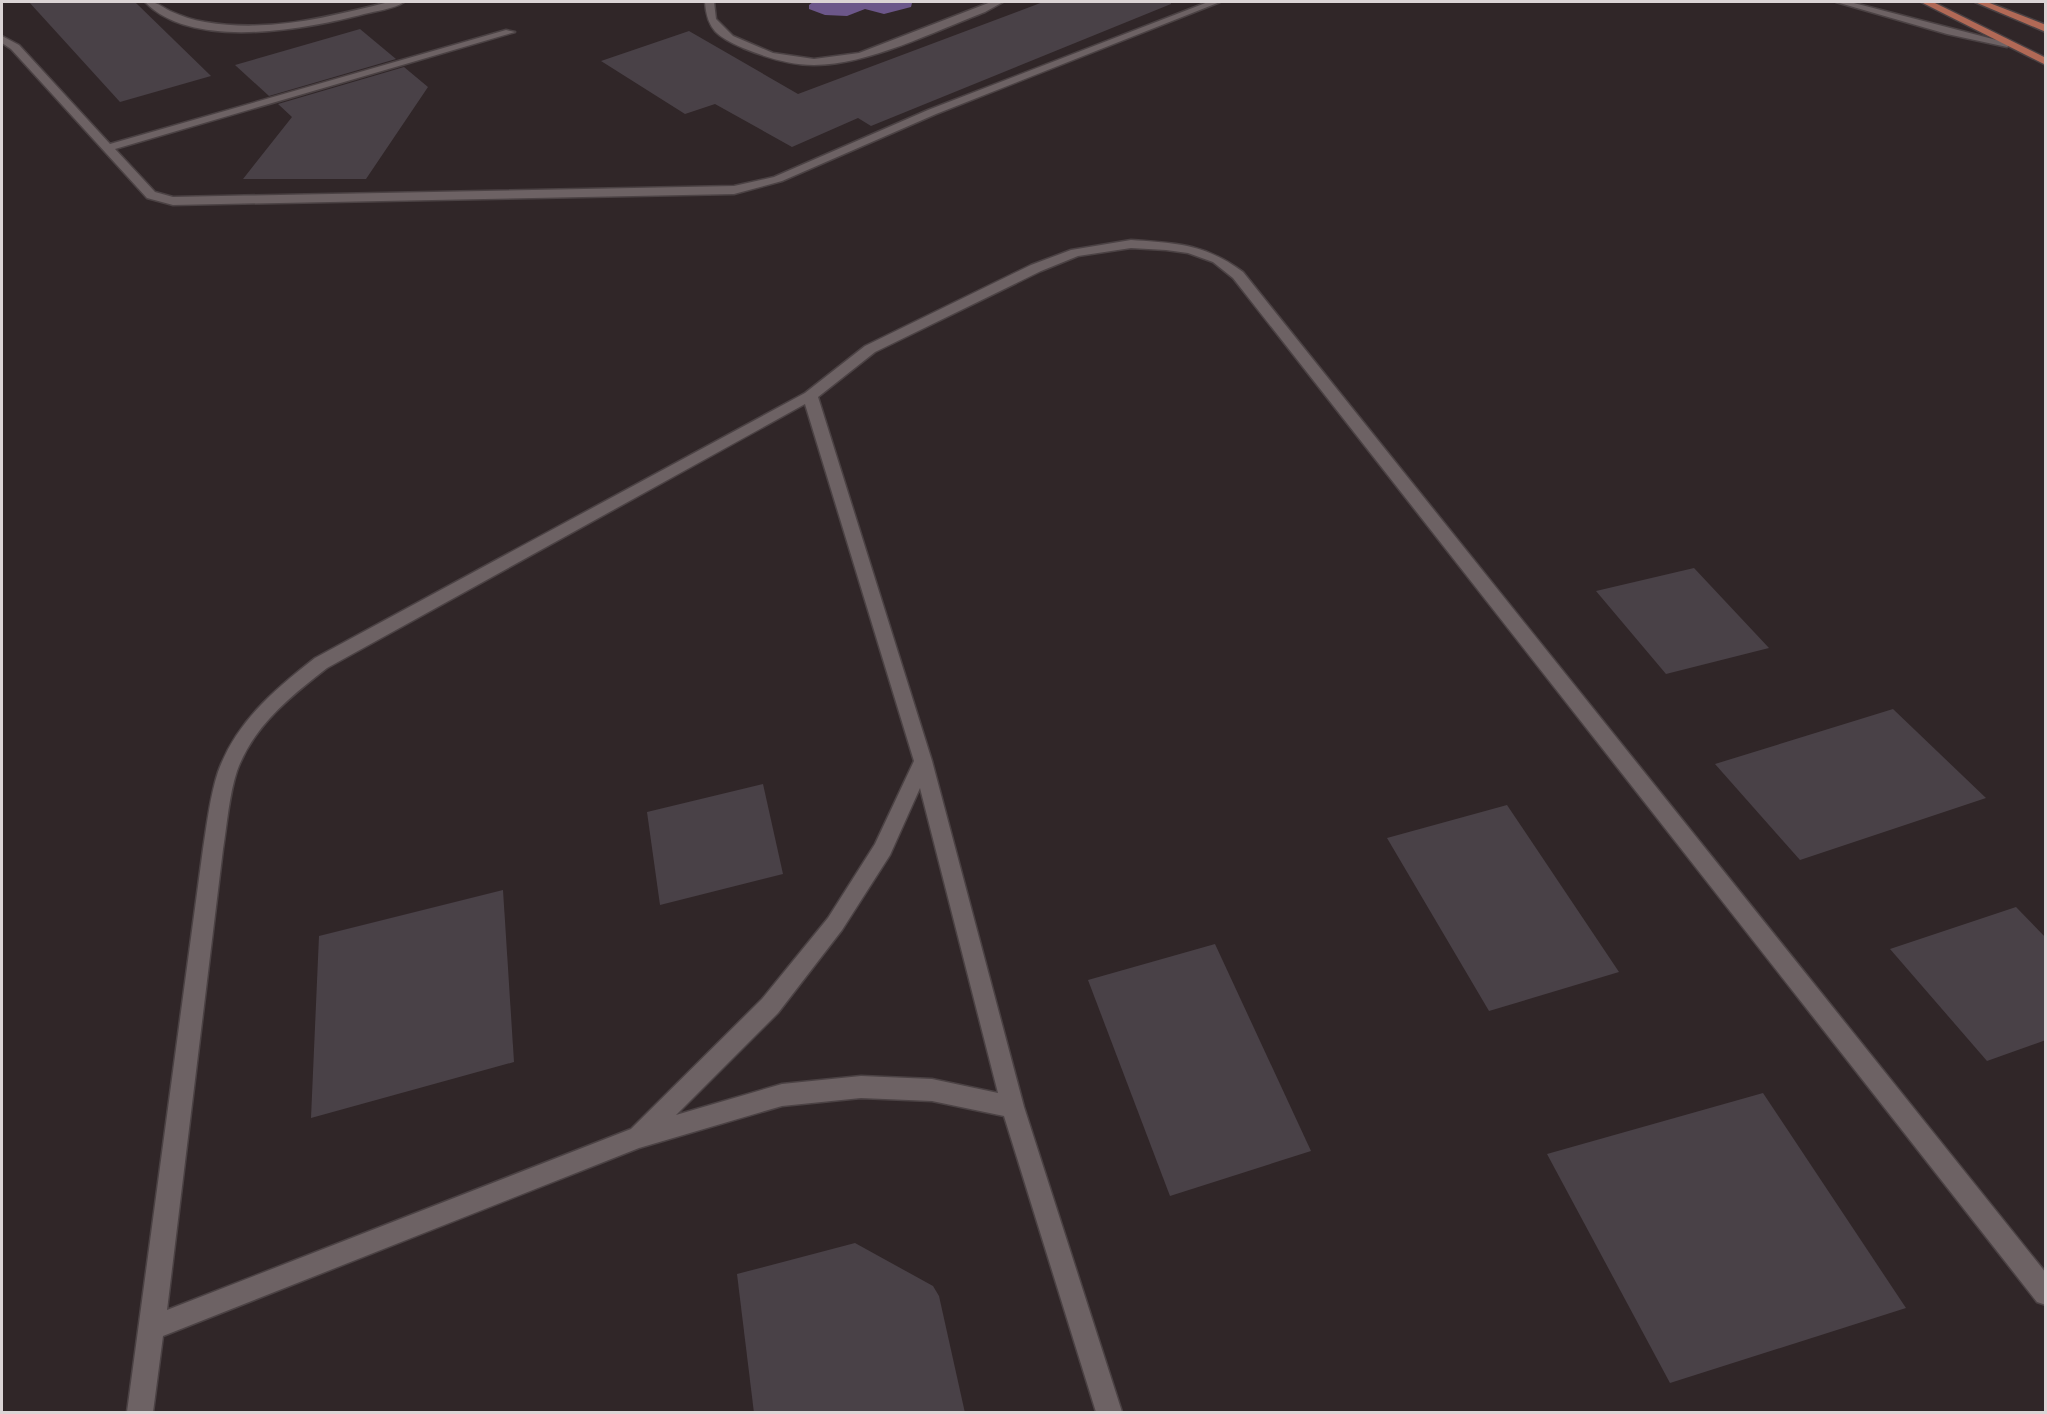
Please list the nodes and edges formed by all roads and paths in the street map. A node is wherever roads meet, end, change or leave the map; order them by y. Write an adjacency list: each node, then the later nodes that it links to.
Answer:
1 (150, 2): 2 (street)
2 (399, 2)
3 (710, 2): 4 (street)
4 (998, 2)
5 (1215, 2): 14 (street)
6 (1841, 2): 12 (street)
7 (1926, 2): 12 (main road)
8 (1980, 2): 9 (main road)
9 (2046, 29)
10 (510, 32): 14 (street)
11 (2, 39): 14 (street)
12 (2007, 44): 13 (main road)
13 (2046, 62)
14 (107, 148)
15 (810, 396): 16 (street); 19 (street); 20 (street)
16 (923, 761): 17 (street); 18 (street)
17 (1013, 1107): 18 (street); 22 (street)
18 (639, 1137): 20 (street)
19 (2046, 1293)
20 (152, 1328): 21 (street)
21 (140, 1413)
22 (1109, 1413)

